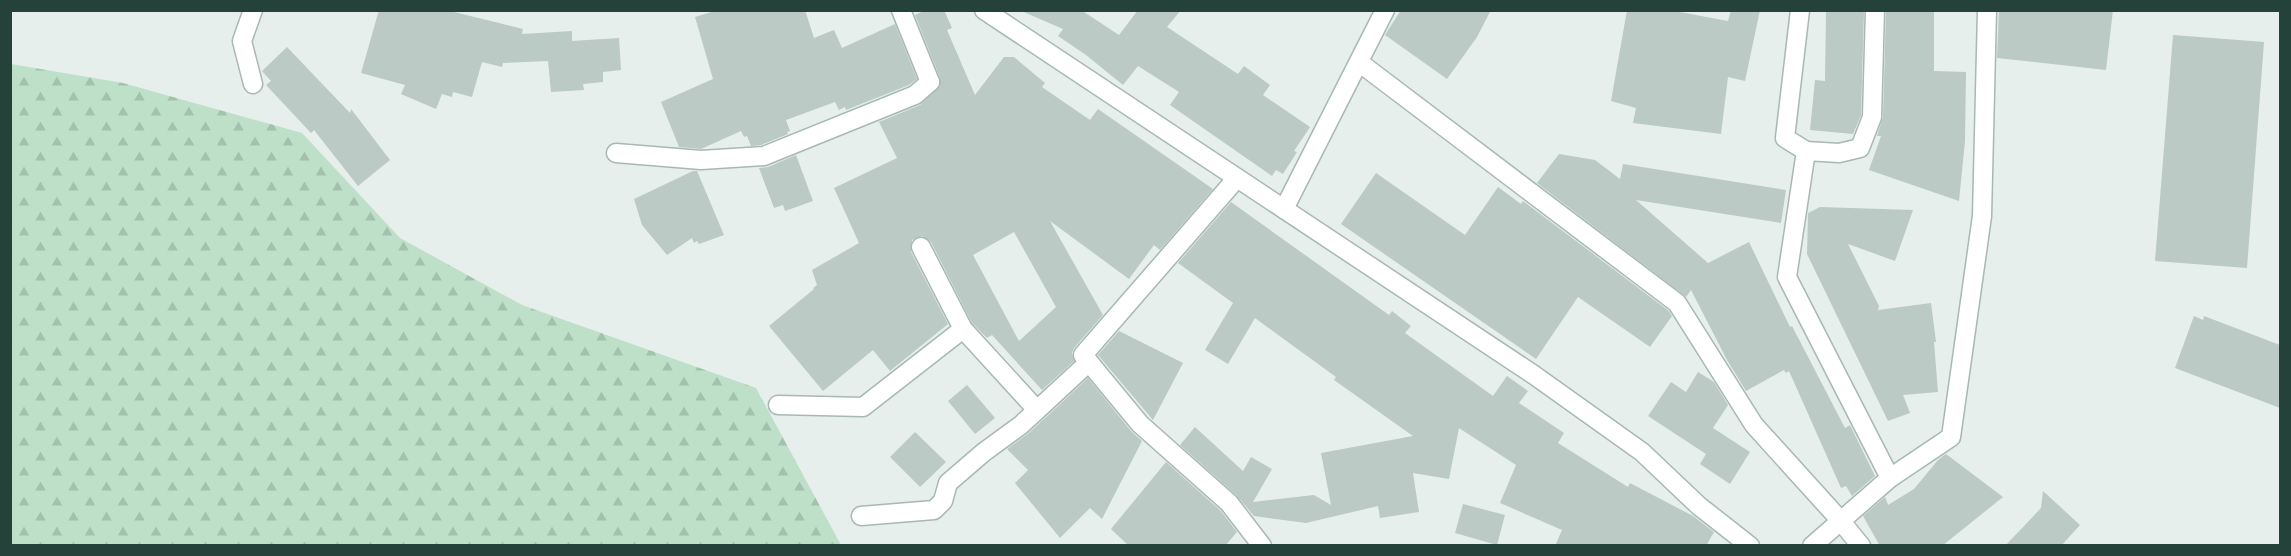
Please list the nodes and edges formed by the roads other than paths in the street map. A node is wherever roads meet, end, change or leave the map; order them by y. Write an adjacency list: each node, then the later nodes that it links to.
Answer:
1 (253, 10): 9 (street)
2 (901, 10): 11 (street)
3 (984, 10): 12 (street)
4 (1385, 10): 8 (street)
5 (1800, 10): 10 (street)
6 (1875, 10): 10 (street)
7 (1987, 10): 19 (street)
8 (1360, 63): 13 (street); 21 (street)
9 (252, 84)
10 (1806, 151): 19 (street)
11 (616, 153)
12 (1237, 178): 13 (street); 16 (street)
13 (1284, 209): 23 (street)
14 (921, 247): 15 (street)
15 (963, 329): 17 (street); 18 (street)
16 (1089, 362): 18 (street); 22 (street)
17 (778, 405)
18 (1037, 410): 20 (street)
19 (1890, 478): 21 (street)
20 (861, 516)
21 (1840, 520): 24 (street); 25 (street)
22 (1262, 546)
23 (1750, 546)
24 (1812, 546)
25 (1861, 546)

